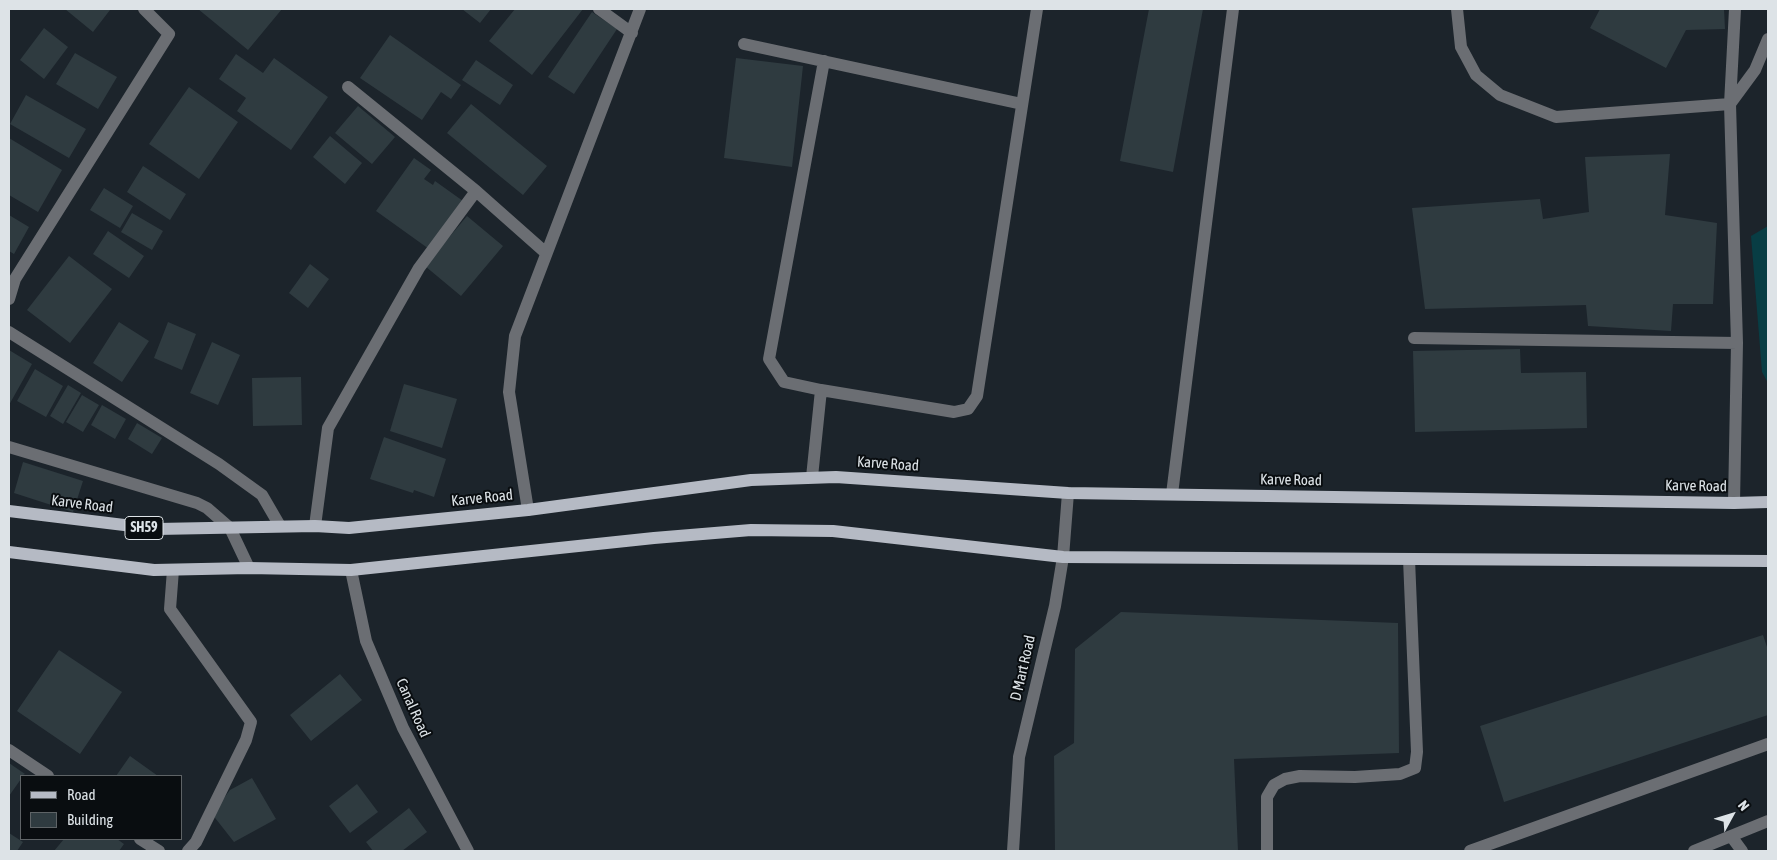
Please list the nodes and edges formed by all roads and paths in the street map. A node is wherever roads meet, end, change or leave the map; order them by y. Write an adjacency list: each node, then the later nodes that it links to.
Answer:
1 (144, 9): 17 (street)
2 (599, 9): 8 (street)
3 (640, 9): 8 (street)
4 (1037, 9): 13 (street)
5 (1233, 9): 26 (street)
6 (1457, 9): 14 (street)
7 (1735, 9): 14 (street)
8 (632, 33): 16 (street)
9 (1768, 39): 14 (street)
10 (744, 44): 11 (street)
11 (824, 61): 13 (street); 22 (street)
12 (348, 87): 15 (street)
13 (1022, 104): 22 (street)
14 (1730, 104): 21 (street)
15 (476, 191): 16 (street); 32 (street)
16 (546, 253): 29 (street)
17 (12, 277): 18 (street)
18 (9, 299)
19 (9, 332): 31 (street)
20 (1414, 338): 21 (street)
21 (1737, 343): 28 (street)
22 (822, 390): 24 (street)
23 (9, 447): 33 (street)
24 (812, 477): 25 (main road, Karve Road); 29 (main road, Karve Road)
25 (1068, 493): 26 (main road, Karve Road); 35 (street, D Mart Road)
26 (1172, 494): 28 (main road, Karve Road)
27 (1768, 502): 28 (main road, Karve Road)
28 (1734, 503)
29 (528, 510): 32 (main road, Karve Road)
30 (9, 511): 33 (main road, Karve Road / SH59)
31 (280, 526): 32 (main road, Karve Road); 33 (main road, Karve Road / SH59)
32 (315, 526)
33 (230, 528): 38 (street)
34 (9, 552): 39 (main road)
35 (1063, 557): 36 (main road); 40 (main road); 50 (street, D Mart Road)
36 (1409, 559): 37 (main road); 51 (street)
37 (1768, 561)
38 (249, 568): 39 (main road); 40 (main road)
39 (173, 570): 47 (street)
40 (351, 570): 49 (street, Canal Road)
41 (1768, 744): 52 (street)
42 (9, 750): 43 (street)
43 (46, 775)
44 (1768, 822): 45 (street)
45 (1731, 836): 53 (street); 54 (street)
46 (142, 840): 48 (street)
47 (196, 848)
48 (159, 851)
49 (468, 851)
50 (1013, 851)
51 (1267, 851)
52 (1470, 851)
53 (1694, 851)
54 (1742, 851)

